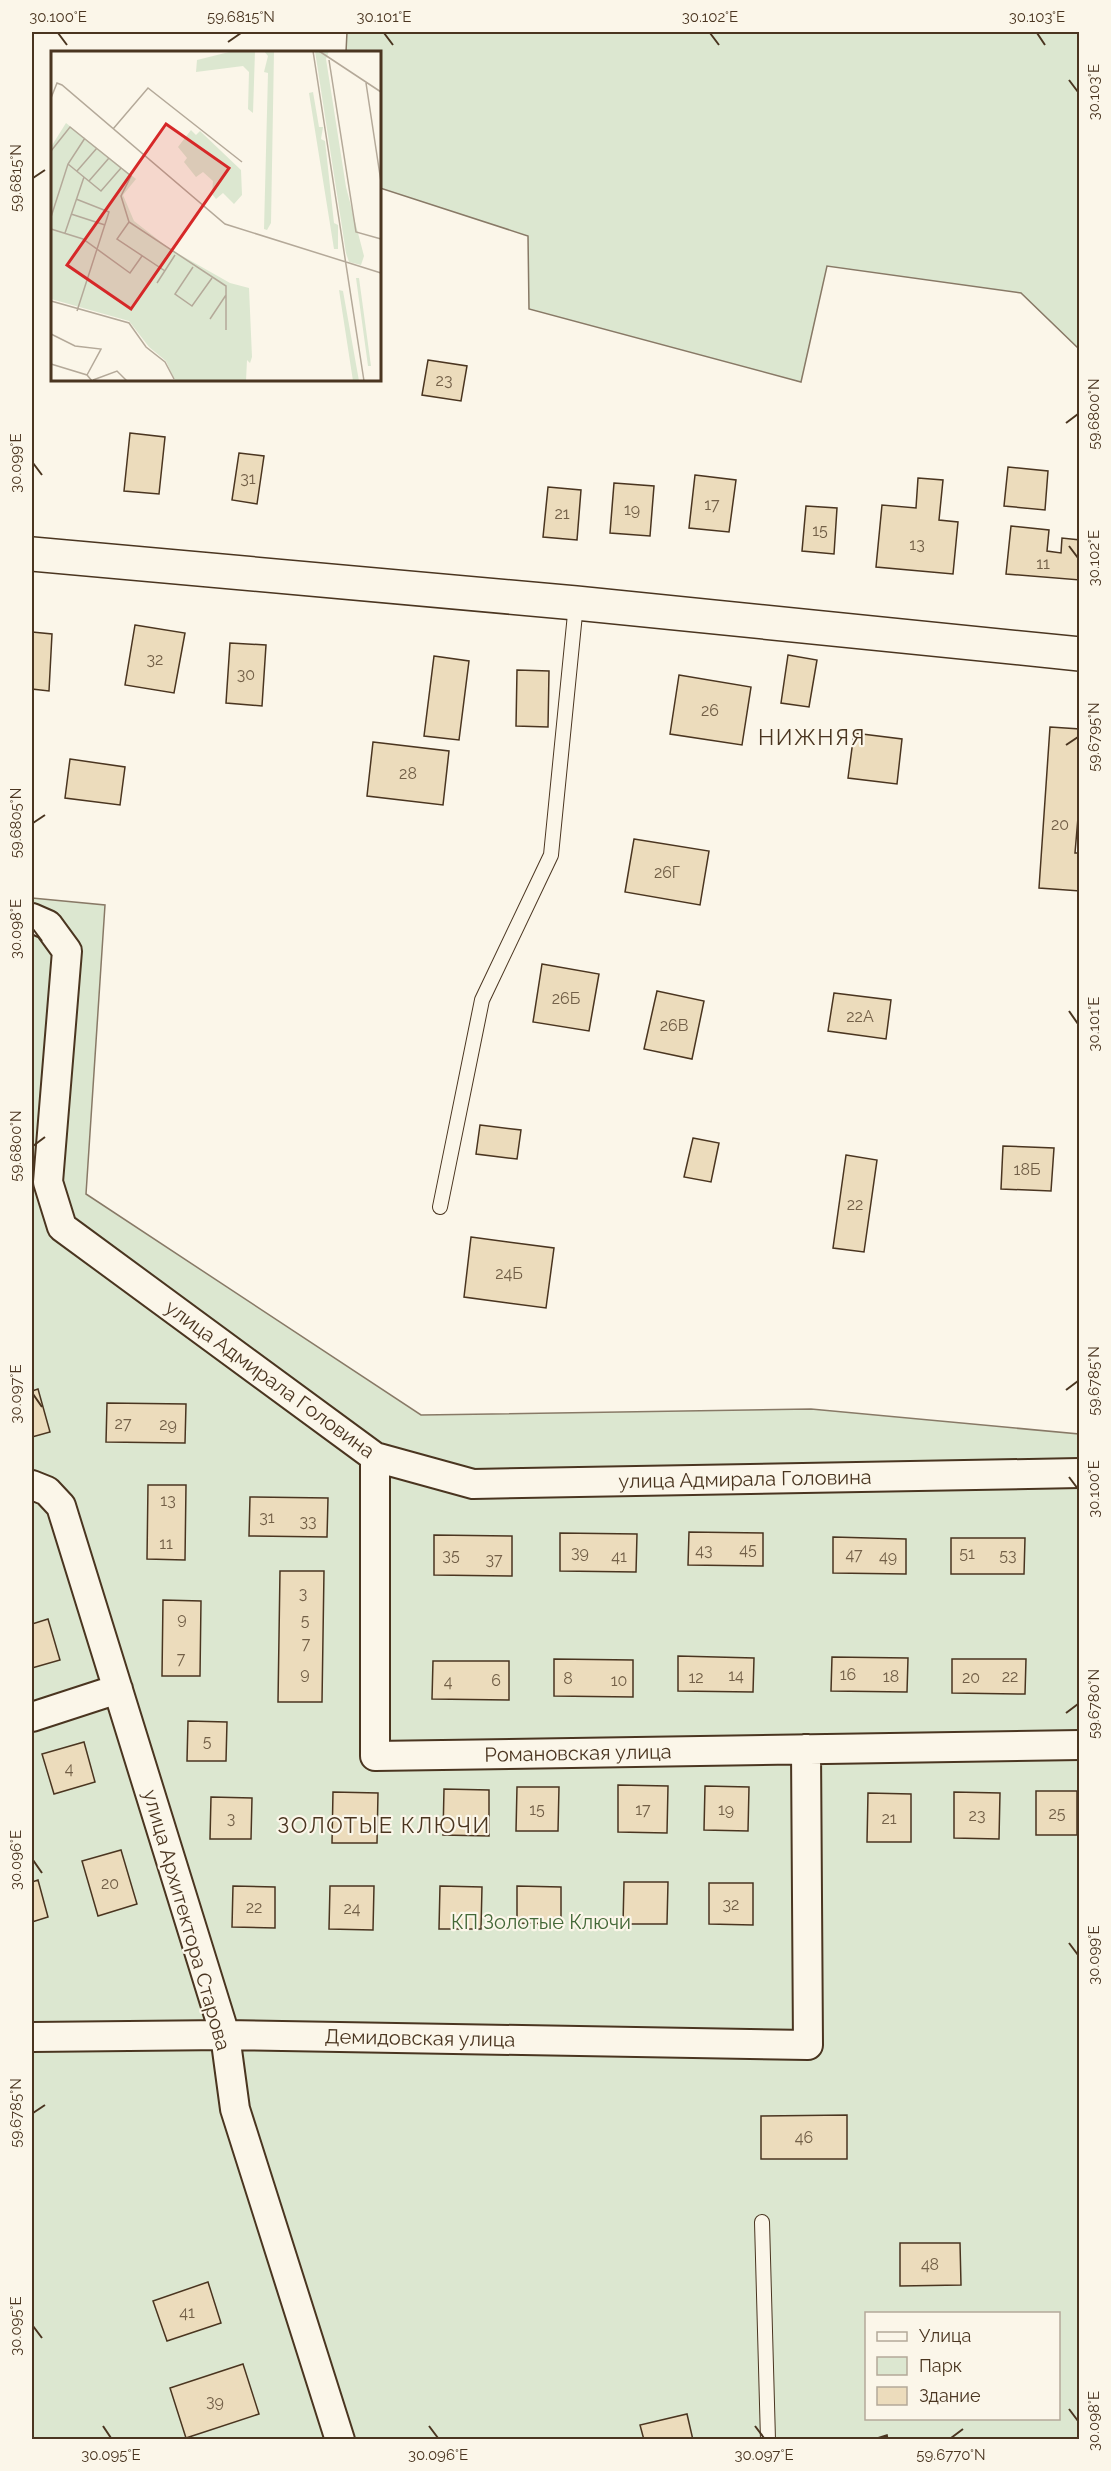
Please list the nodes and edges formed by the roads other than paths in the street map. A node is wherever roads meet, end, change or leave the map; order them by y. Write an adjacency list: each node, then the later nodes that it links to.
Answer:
1 (32, 554): 2 (street)
2 (576, 603): 3 (street); 5 (lane)
3 (1080, 654)
4 (32, 918): 6 (street, улица Адмирала Головина)
5 (440, 1207)
6 (375, 1457): 7 (street, улица Адмирала Головина); 12 (street, Романовская улица)
7 (1080, 1473)
8 (32, 1485): 9 (street, улица Архитектора Старова)
9 (118, 1689): 10 (street); 13 (street, улица Архитектора Старова)
10 (32, 1717)
11 (1080, 1745): 12 (street, Романовская улица)
12 (806, 1749): 13 (street, Демидовская улица)
13 (225, 2035): 14 (street, Демидовская улица); 16 (street, улица Архитектора Старова)
14 (32, 2037)
15 (762, 2222): 17 (lane)
16 (340, 2439)
17 (768, 2439)

